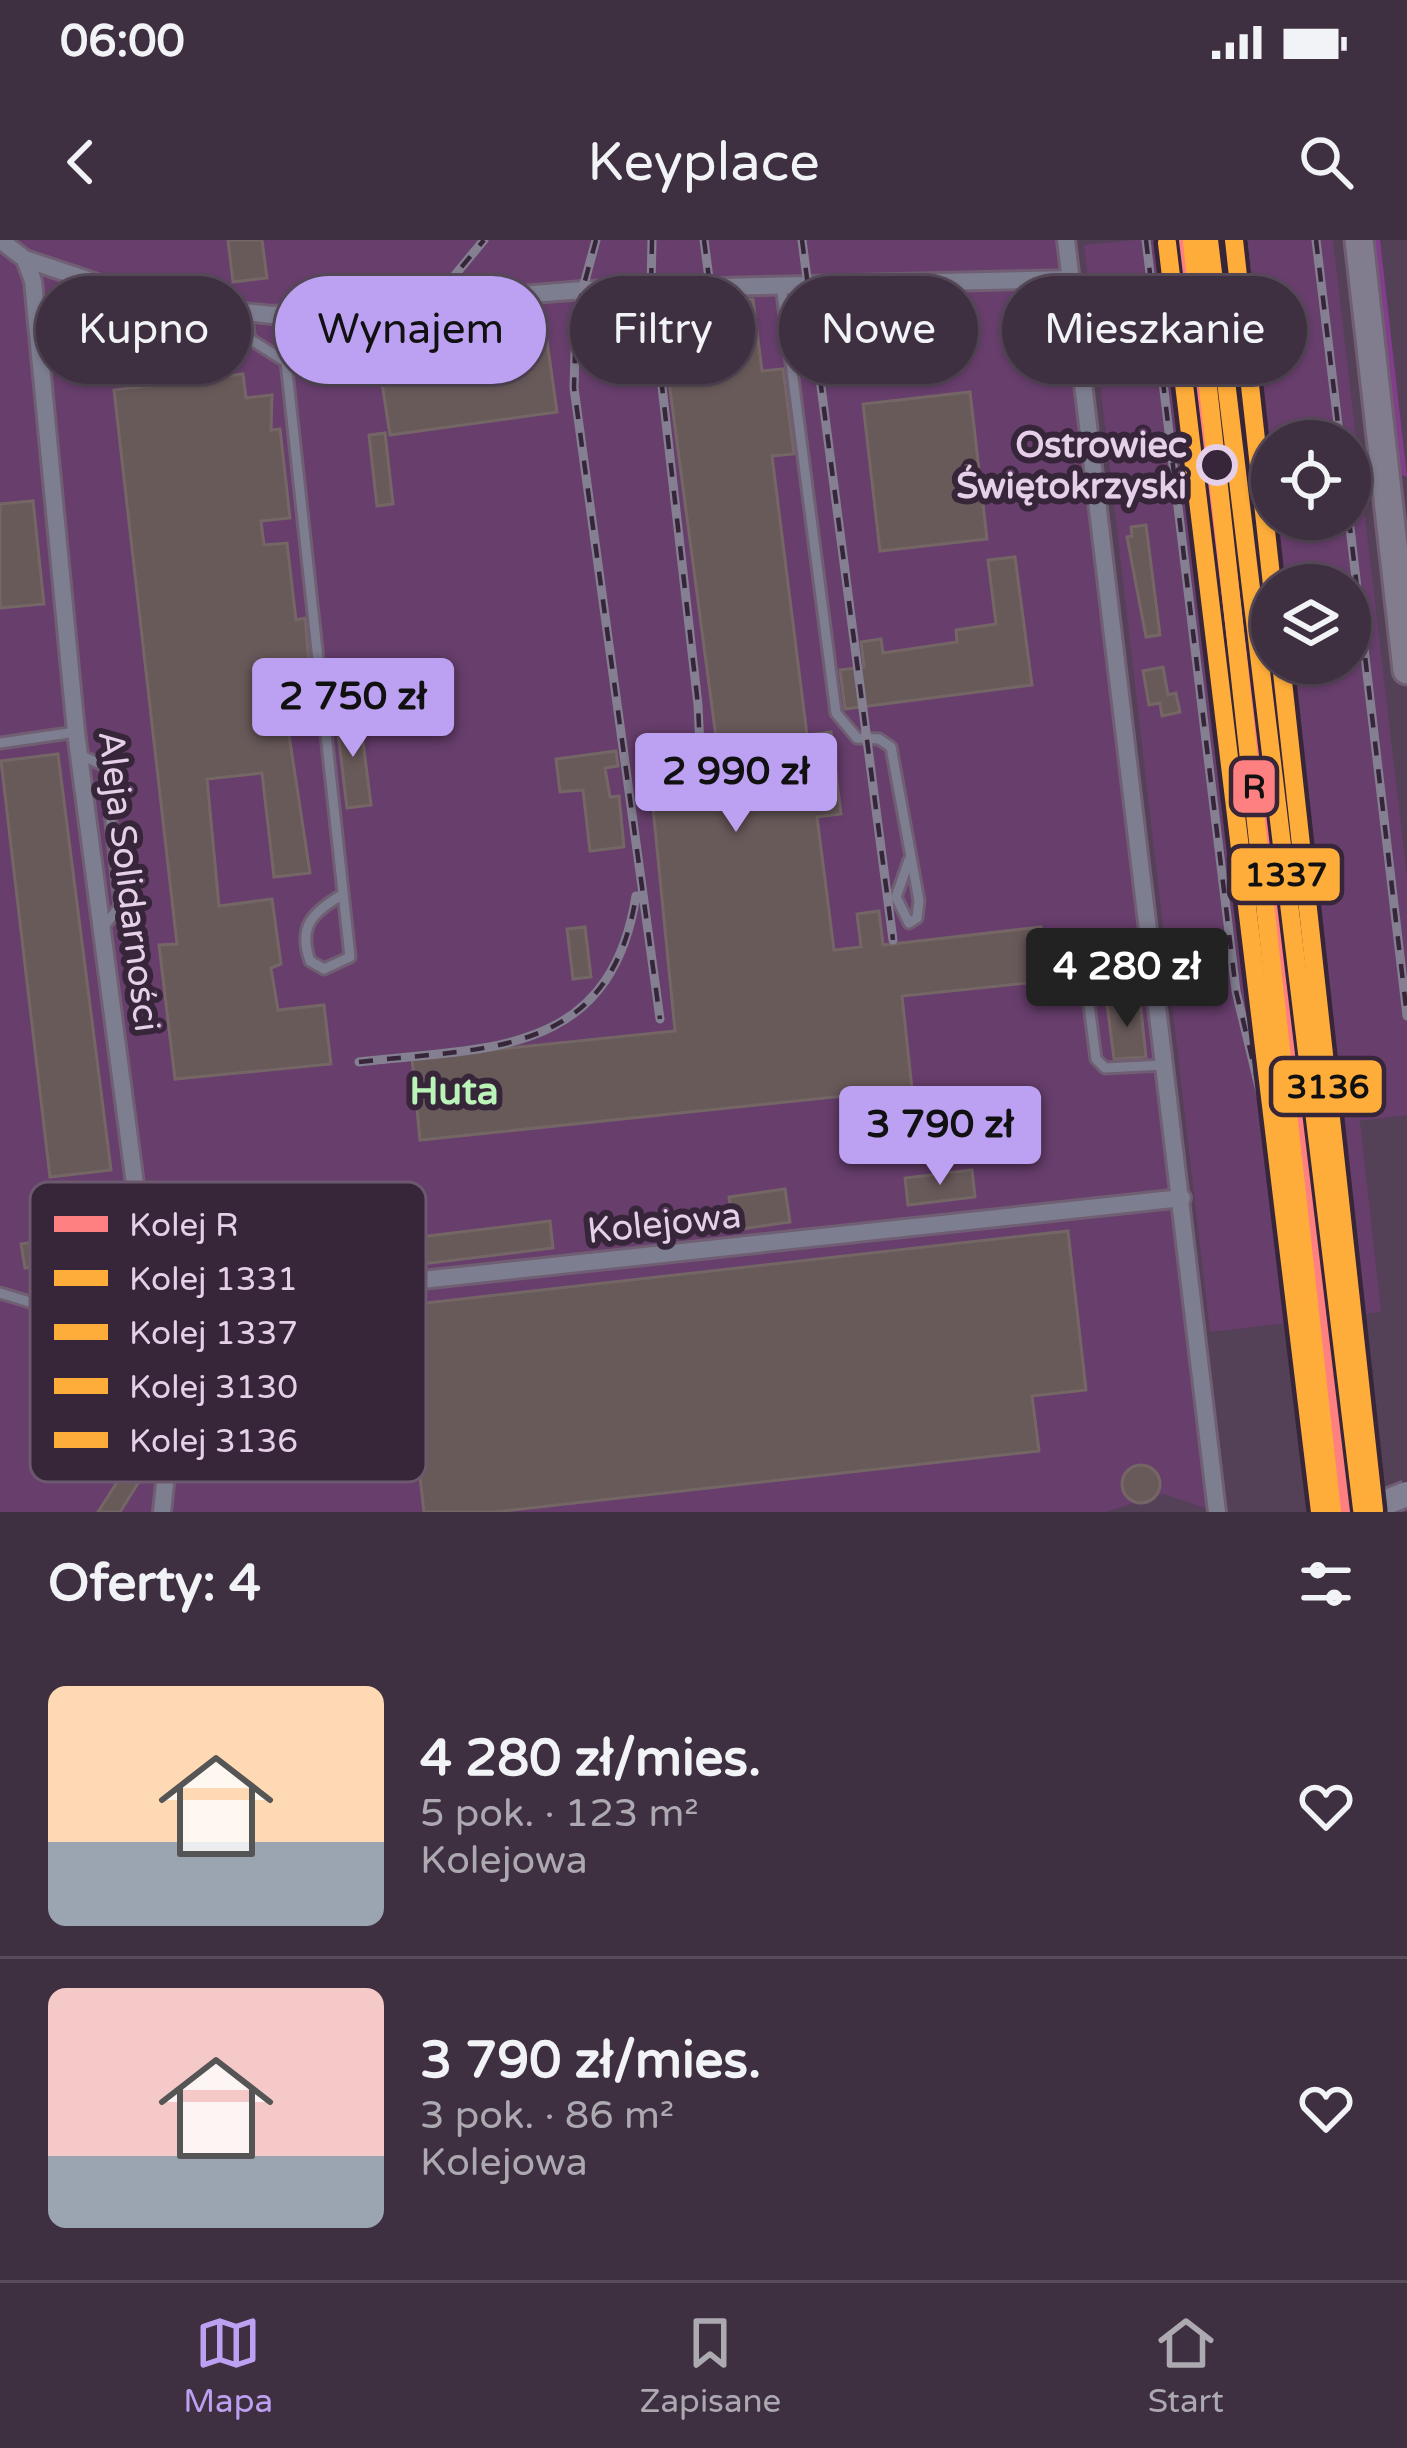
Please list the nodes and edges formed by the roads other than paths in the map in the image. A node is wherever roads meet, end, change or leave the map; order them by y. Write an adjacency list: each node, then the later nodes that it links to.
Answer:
1 (0, 240): 4 (street)
2 (1066, 240): 6 (street)
3 (1359, 240): 12 (main road)
4 (25, 259): 5 (street); 14 (street, Aleja Solidarności)
5 (76, 276)
6 (1071, 276)
7 (779, 285): 8 (street)
8 (251, 314)
9 (251, 340): 17 (lane)
10 (794, 384): 16 (lane)
11 (1084, 384): 19 (street)
12 (1396, 485): 13 (main road)
13 (1407, 670)
14 (76, 732): 15 (lane); 20 (street, Aleja Solidarności)
15 (0, 743)
16 (909, 860): 16 (lane)
17 (340, 896): 17 (lane)
18 (1089, 1005): 19 (lane)
19 (1165, 1065): 21 (street)
20 (136, 1182)
21 (1182, 1198): 22 (street, Kolejowa); 28 (street)
22 (426, 1280)
23 (0, 1293): 24 (lane)
24 (30, 1302)
25 (165, 1482): 27 (street, Aleja Solidarności)
26 (1407, 1494): 29 (main road, bridge)
27 (162, 1512)
28 (1217, 1512)
29 (1361, 1512)

